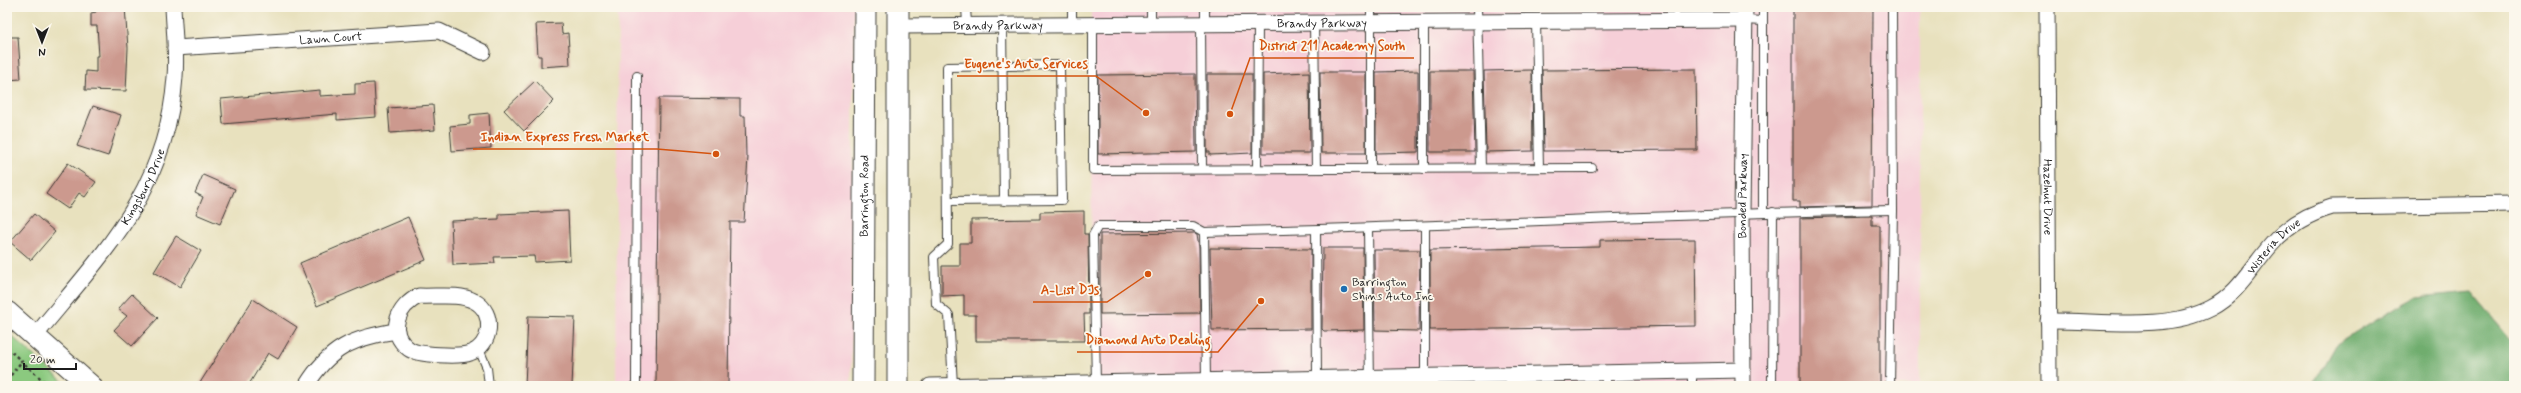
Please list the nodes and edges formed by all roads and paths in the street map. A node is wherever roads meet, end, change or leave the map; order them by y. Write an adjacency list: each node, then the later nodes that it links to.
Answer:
1 (173, 7): 27 (street, Kingsbury Drive)
2 (865, 7): 74 (main road, Barrington Road)
3 (966, 7): 22 (lane)
4 (1072, 7): 24 (lane)
5 (1151, 7): 18 (lane)
6 (1205, 7): 26 (lane)
7 (1371, 7): 21 (lane)
8 (1477, 7): 16 (lane)
9 (1763, 7): 14 (lane)
10 (1892, 7): 42 (lane)
11 (2047, 7): 51 (street, Hazelnut Drive)
12 (1745, 14): 14 (lane); 17 (street, Brandy Parkway); 43 (street, Bonded Parkway)
13 (898, 17): 22 (street, Brandy Parkway); 75 (main road)
14 (1763, 21): 44 (lane)
15 (1424, 22): 16 (street, Brandy Parkway); 21 (street, Brandy Parkway); 38 (lane)
16 (1477, 22): 17 (street, Brandy Parkway); 31 (lane)
17 (1536, 22): 32 (lane)
18 (1151, 23): 25 (street, Brandy Parkway); 26 (street, Brandy Parkway)
19 (1258, 23): 20 (street, Brandy Parkway); 26 (street, Brandy Parkway); 35 (lane)
20 (1314, 23): 21 (street, Brandy Parkway); 36 (lane)
21 (1371, 23): 37 (lane)
22 (967, 24): 23 (street, Brandy Parkway)
23 (1002, 24): 24 (street, Brandy Parkway); 29 (lane)
24 (1072, 24): 25 (street, Brandy Parkway)
25 (1093, 24): 34 (lane)
26 (1203, 24): 34 (lane)
27 (175, 48): 28 (street, Lawn Court); 53 (street, Kingsbury Drive)
28 (483, 52)
29 (1004, 66): 39 (lane); 40 (lane); 40 (lane)
30 (637, 76): 73 (lane)
31 (1481, 168): 32 (lane); 38 (lane)
32 (1539, 168): 33 (lane)
33 (1592, 168)
34 (1202, 169): 35 (lane)
35 (1257, 169): 36 (lane)
36 (1316, 169): 37 (lane)
37 (1371, 169): 38 (lane)
38 (1424, 169)
39 (948, 201): 40 (lane); 67 (lane)
40 (1004, 201)
41 (2514, 204): 51 (street, Wisteria Drive)
42 (1893, 210): 45 (lane); 79 (lane)
43 (1742, 212): 44 (lane); 46 (lane); 57 (street, Bonded Parkway)
44 (1763, 212): 45 (lane)
45 (1773, 212): 78 (lane)
46 (1425, 226): 47 (lane); 58 (lane)
47 (1368, 229): 48 (lane); 63 (lane)
48 (1316, 230): 49 (lane); 62 (lane)
49 (1204, 232): 64 (lane); 66 (lane)
50 (7, 312): 53 (main road)
51 (2048, 321): 80 (street, Hazelnut Drive)
52 (397, 331): 55 (street); 55 (street); 71 (street)
53 (35, 336): 70 (main road)
54 (7, 348): 56 (path)
55 (479, 349): 72 (lane)
56 (22, 361): 61 (path); 69 (path)
57 (1743, 370): 60 (street); 77 (street, Bonded Parkway)
58 (1425, 376): 59 (street); 63 (street)
59 (1606, 379): 60 (street)
60 (1692, 379)
61 (7, 380)
62 (1315, 380): 63 (street); 65 (street)
63 (1370, 381)
64 (1201, 382): 65 (street); 66 (street)
65 (1256, 382)
66 (1086, 383): 68 (street)
67 (953, 385): 68 (street); 76 (street)
68 (1010, 385)
69 (49, 386)
70 (91, 386)
71 (306, 386)
72 (489, 386)
73 (636, 386)
74 (863, 386)
75 (898, 386)
76 (930, 386)
77 (1743, 386)
78 (1772, 386)
79 (1890, 386)
80 (2049, 386)

